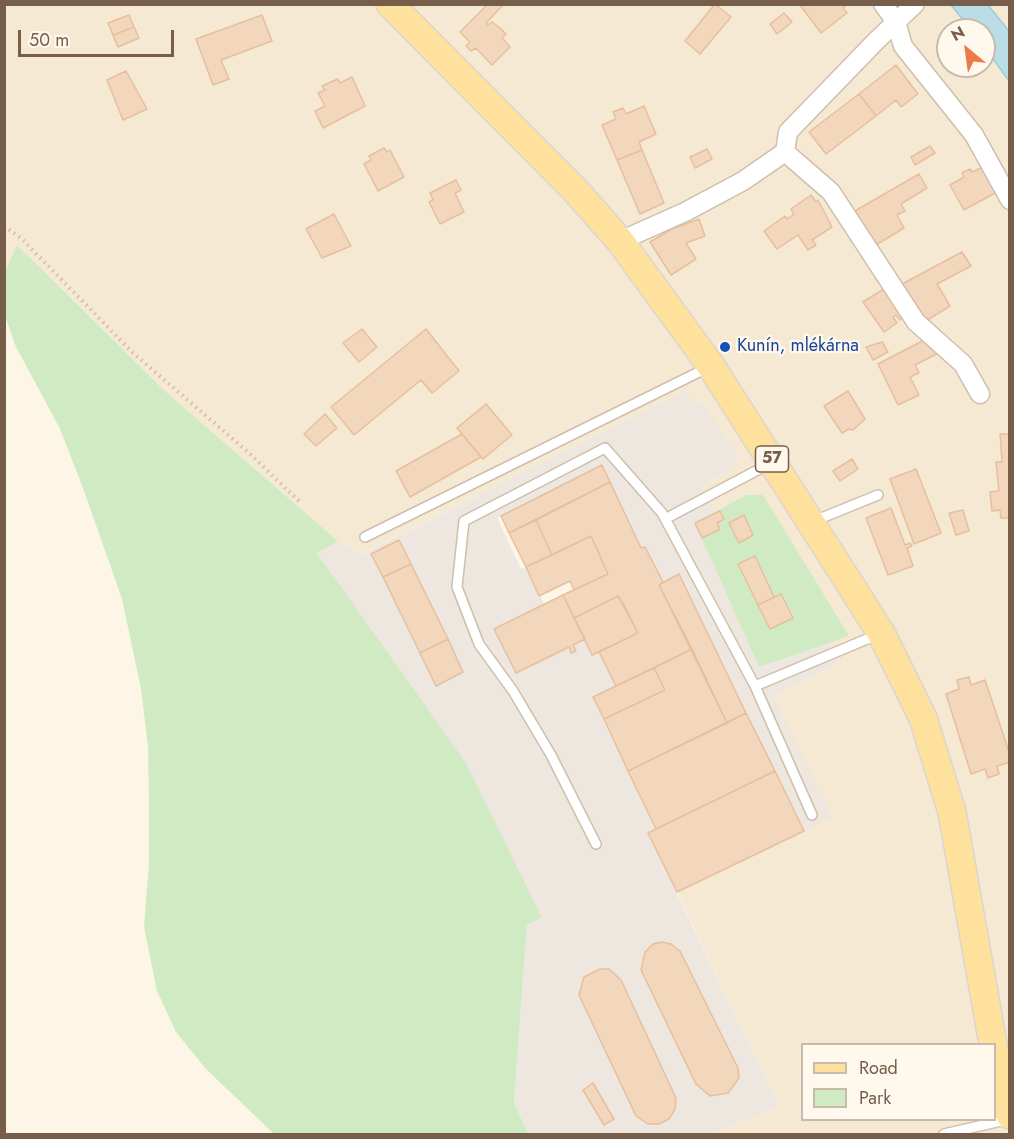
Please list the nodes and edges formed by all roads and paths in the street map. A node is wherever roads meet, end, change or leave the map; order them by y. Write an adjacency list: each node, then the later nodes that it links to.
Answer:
1 (390, 4): 8 (main road, 57)
2 (883, 4): 4 (street)
3 (913, 7): 4 (street)
4 (896, 22): 5 (street); 6 (street)
5 (785, 152): 8 (street); 10 (street)
6 (1010, 200)
7 (4, 226): 13 (path)
8 (620, 241): 9 (main road, 57)
9 (711, 366): 11 (main road, 57); 16 (lane)
10 (980, 394)
11 (774, 462): 14 (lane); 15 (main road, 57)
12 (878, 495): 15 (lane)
13 (302, 503)
14 (665, 519): 18 (lane); 20 (lane)
15 (812, 523): 17 (main road, 57)
16 (365, 537)
17 (881, 633): 18 (lane); 21 (main road, 57)
18 (755, 686): 19 (lane)
19 (812, 815)
20 (596, 844)
21 (993, 1043)
22 (996, 1059): 23 (main road)
23 (1010, 1114)
24 (1010, 1119): 25 (lane)
25 (944, 1134)

